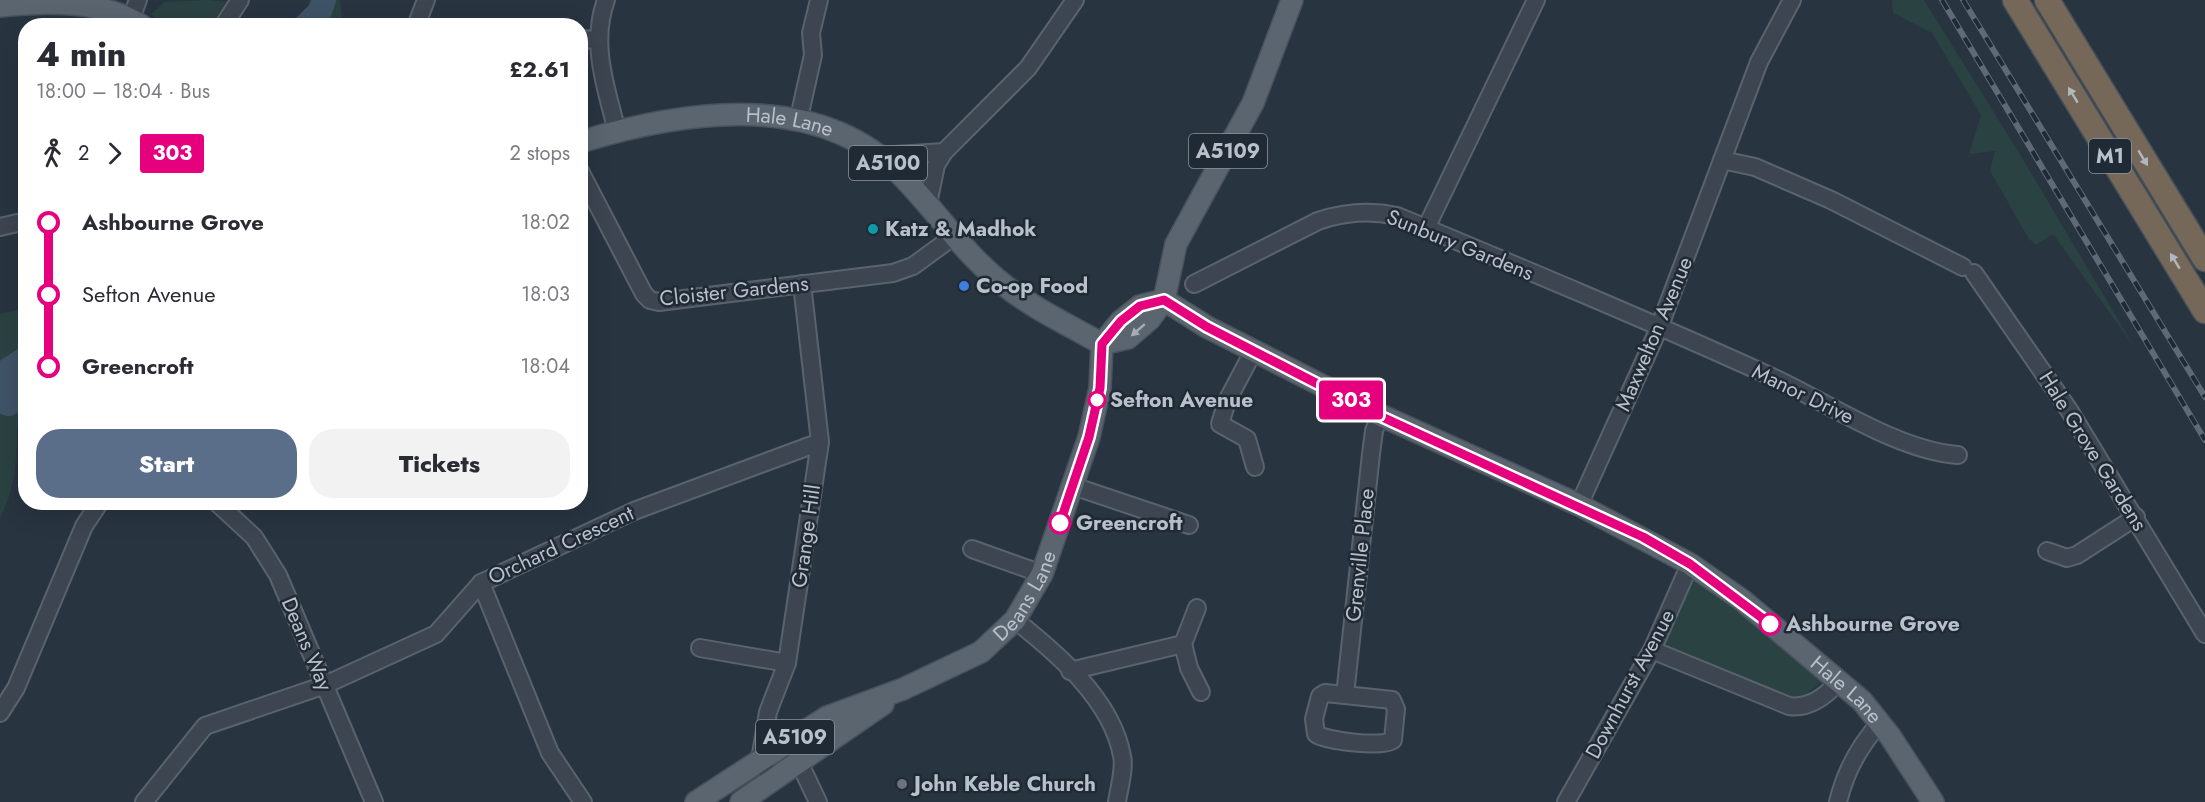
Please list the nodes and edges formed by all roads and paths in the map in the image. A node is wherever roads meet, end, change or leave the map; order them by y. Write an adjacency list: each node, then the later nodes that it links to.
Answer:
1 (51, 0): 12 (main road); 13 (main road)
2 (240, 0): 14 (street)
3 (426, 0): 15 (street)
4 (606, 0): 17 (street)
5 (819, 0): 18 (street)
6 (1075, 0): 21 (street)
7 (1292, 0): 33 (main road, A5109)
8 (1536, 0): 28 (street)
9 (1792, 0): 23 (street, Maxwelton Avenue)
10 (2015, 0): 34 (highway, M1, one-way to 10)
11 (2047, 0): 30 (highway, M1, one-way to 30)
12 (0, 6)
13 (137, 14)
14 (228, 18)
15 (419, 18)
16 (588, 39): 17 (street)
17 (599, 40): 19 (street)
18 (798, 122): 19 (main road, Hale Lane / A5100); 22 (main road, Hale Lane / A5100)
19 (617, 131): 20 (main road, Hale Lane / A5100)
20 (588, 140)
21 (944, 152): 22 (street); 25 (street)
22 (879, 156): 25 (main road, Hale Lane / A5100)
23 (1722, 160): 35 (street, Maxwelton Avenue); 46 (street, Hale Grove Gardens)
24 (588, 186): 31 (street, Cloister Gardens)
25 (928, 204): 29 (main road, Hale Lane / A5100)
26 (18, 223): 27 (street)
27 (0, 226)
28 (1426, 228): 32 (street, Sunbury Gardens); 35 (street, Sunbury Gardens)
29 (954, 236): 31 (street, Cloister Gardens); 36 (main road, Hale Lane / A5100)
30 (2205, 259)
31 (802, 284): 39 (street, Grange Hill)
32 (1194, 284)
33 (1164, 300): 36 (main road); 37 (main road, Hale Lane)
34 (2205, 311)
35 (1659, 328): 40 (street, Manor Drive); 43 (street, Maxwelton Avenue)
36 (1102, 344): 42 (main road, Deans Lane / A5109)
37 (1254, 350): 38 (main road, Hale Lane); 41 (street)
38 (1380, 416): 43 (main road, Hale Lane); 65 (street, Grenville Place)
39 (820, 442): 52 (street, Orchard Crescent); 59 (street, Grange Hill)
40 (1953, 455)
41 (1255, 467)
42 (1073, 486): 47 (street); 51 (main road, Deans Lane / A5109)
43 (1579, 505): 50 (main road, Hale Lane)
44 (95, 510): 66 (street)
45 (225, 510): 62 (street, Deans Way)
46 (2136, 518): 49 (street); 55 (street, Hale Grove Gardens)
47 (1189, 525)
48 (972, 549): 51 (street)
49 (2047, 551)
50 (1690, 564): 58 (street, Downhurst Avenue); 61 (main road, Hale Lane)
51 (1042, 574): 54 (main road, Deans Lane / A5109)
52 (481, 583): 62 (street, Orchard Crescent); 73 (street)
53 (1197, 608): 56 (street)
54 (1015, 620): 60 (street); 63 (main road, Deans Lane / A5109)
55 (2205, 634)
56 (1183, 644): 60 (street); 64 (street)
57 (700, 648): 59 (street)
58 (1652, 650): 61 (street); 78 (street, Downhurst Avenue)
59 (787, 663): 68 (street, Grange Hill)
60 (1070, 671): 77 (street)
61 (1839, 681): 67 (main road, Hale Lane)
62 (325, 685): 71 (street, Orchard Crescent); 72 (street, Deans Way)
63 (903, 689): 68 (main road, Deans Lane / A5109); 69 (main road, Deans Lane / A5109)
64 (1201, 692)
65 (1345, 695): 65 (street)
66 (0, 713)
67 (1880, 723): 79 (street); 80 (main road, Hale Lane)
68 (760, 760): 70 (street); 74 (main road, Deans Lane / A5109)
69 (800, 764): 70 (main road, Deans Lane / A5109); 76 (street)
70 (773, 782): 75 (main road, Deans Lane / A5109)
71 (144, 802)
72 (374, 802)
73 (583, 802)
74 (696, 802)
75 (741, 802)
76 (818, 802)
77 (1117, 802)
78 (1566, 802)
79 (1838, 802)
80 (1933, 802)

